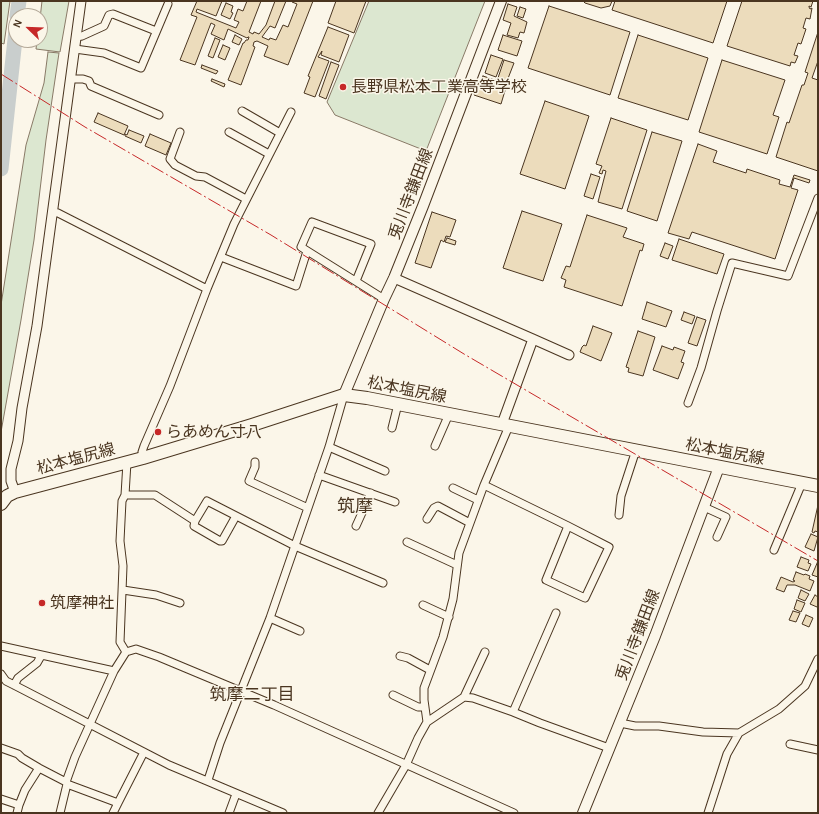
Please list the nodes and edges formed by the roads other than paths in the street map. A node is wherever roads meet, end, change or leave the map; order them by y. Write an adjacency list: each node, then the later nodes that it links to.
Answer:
1 (81, 1): 5 (street)
2 (501, 1): 20 (main road, 兎川寺鎌田線)
3 (168, 4): 4 (street)
4 (156, 31): 5 (street); 6 (street)
5 (76, 37): 6 (street)
6 (75, 49): 7 (street)
7 (71, 79): 10 (street); 17 (street)
8 (242, 111): 13 (street)
9 (291, 112): 13 (street)
10 (159, 115)
11 (180, 132): 15 (street)
12 (229, 132): 14 (street)
13 (280, 133): 14 (street)
14 (269, 154): 15 (street)
15 (246, 199): 19 (street)
16 (818, 200): 27 (street)
17 (52, 212): 22 (street); 47 (street)
18 (308, 251): 19 (street); 21 (street); 21 (street)
19 (221, 257): 22 (street)
20 (394, 278): 23 (main road, 兎川寺鎌田線); 24 (street)
21 (356, 281): 23 (street)
22 (207, 289): 35 (street)
23 (384, 299): 26 (main road, 兎川寺鎌田線)
24 (533, 339): 25 (street); 30 (street)
25 (569, 355)
26 (344, 395): 28 (main road, 松本塩尻線); 33 (street); 35 (main road, 松本塩尻線)
27 (688, 403)
28 (398, 404): 29 (main road, 松本塩尻線); 31 (street)
29 (449, 414): 30 (main road, 松本塩尻線); 32 (street)
30 (506, 425): 34 (main road, 松本塩尻線); 44 (street)
31 (392, 428)
32 (435, 446)
33 (329, 447): 40 (street); 42 (street)
34 (636, 450): 39 (main road, 松本塩尻線); 55 (street)
35 (143, 458): 37 (main road, 松本塩尻線)
36 (382, 461): 40 (street)
37 (127, 462): 47 (main road, 松本塩尻線); 49 (street)
38 (255, 462): 54 (street)
39 (719, 467): 43 (main road, 松本塩尻線); 53 (main road, 兎川寺鎌田線)
40 (378, 468): 41 (street)
41 (386, 471)
42 (319, 475): 48 (street); 54 (street)
43 (802, 483): 45 (main road, 松本塩尻線); 65 (street)
44 (484, 485): 50 (street); 61 (street)
45 (818, 486)
46 (453, 488): 50 (street)
47 (15, 492): 52 (main road, 松本塩尻線)
48 (371, 493): 51 (street); 60 (street)
49 (124, 495): 58 (street); 68 (street)
50 (478, 500): 59 (street)
51 (395, 502)
52 (1, 504)
53 (704, 507): 62 (street); 92 (main road, 兎川寺鎌田線)
54 (308, 508): 64 (street)
55 (619, 514)
56 (236, 516): 58 (street); 58 (street); 64 (street)
57 (427, 519): 59 (street)
58 (195, 521)
59 (470, 523): 66 (street)
60 (356, 526)
61 (568, 526): 61 (street)
62 (717, 537)
63 (407, 542): 66 (street)
64 (295, 546): 67 (street); 73 (street)
65 (774, 550)
66 (457, 565): 72 (street)
67 (383, 583)
68 (123, 590): 69 (street); 76 (street)
69 (180, 603)
70 (423, 604): 72 (street)
71 (556, 613): 90 (street)
72 (449, 617): 81 (street)
73 (270, 618): 74 (street); 86 (street)
74 (300, 631)
75 (2, 647): 78 (street)
76 (126, 652): 82 (street); 86 (street)
77 (485, 652): 88 (street)
78 (41, 656): 82 (street); 85 (street)
79 (400, 656): 81 (street)
80 (818, 659): 94 (street)
81 (430, 670): 89 (street)
82 (114, 671): 93 (street)
83 (1, 674): 84 (street)
84 (4, 684): 85 (street)
85 (14, 685): 93 (street)
86 (241, 692): 100 (street); 102 (street)
87 (393, 695): 89 (street)
88 (464, 697): 90 (street); 91 (street)
89 (425, 707): 91 (street)
90 (513, 712): 97 (street)
91 (427, 722): 100 (street)
92 (620, 723): 94 (street); 97 (main road, 兎川寺鎌田線)
93 (90, 724): 99 (street); 103 (street)
94 (739, 733): 116 (street)
95 (790, 744): 98 (street)
96 (1, 748): 101 (street)
97 (609, 748): 115 (main road, 兎川寺鎌田線)
98 (818, 750)
99 (144, 752): 102 (street); 106 (street)
100 (406, 765): 113 (street); 114 (street)
101 (39, 768): 103 (street); 107 (street)
102 (208, 780): 104 (street)
103 (67, 783): 106 (street); 109 (street)
104 (236, 794): 111 (street); 112 (street)
105 (1, 799): 107 (street)
106 (118, 803): 110 (street)
107 (18, 805): 108 (street)
108 (17, 813)
109 (60, 813)
110 (113, 813)
111 (229, 813)
112 (283, 813)
113 (378, 813)
114 (514, 813)
115 (583, 813)
116 (708, 813)

